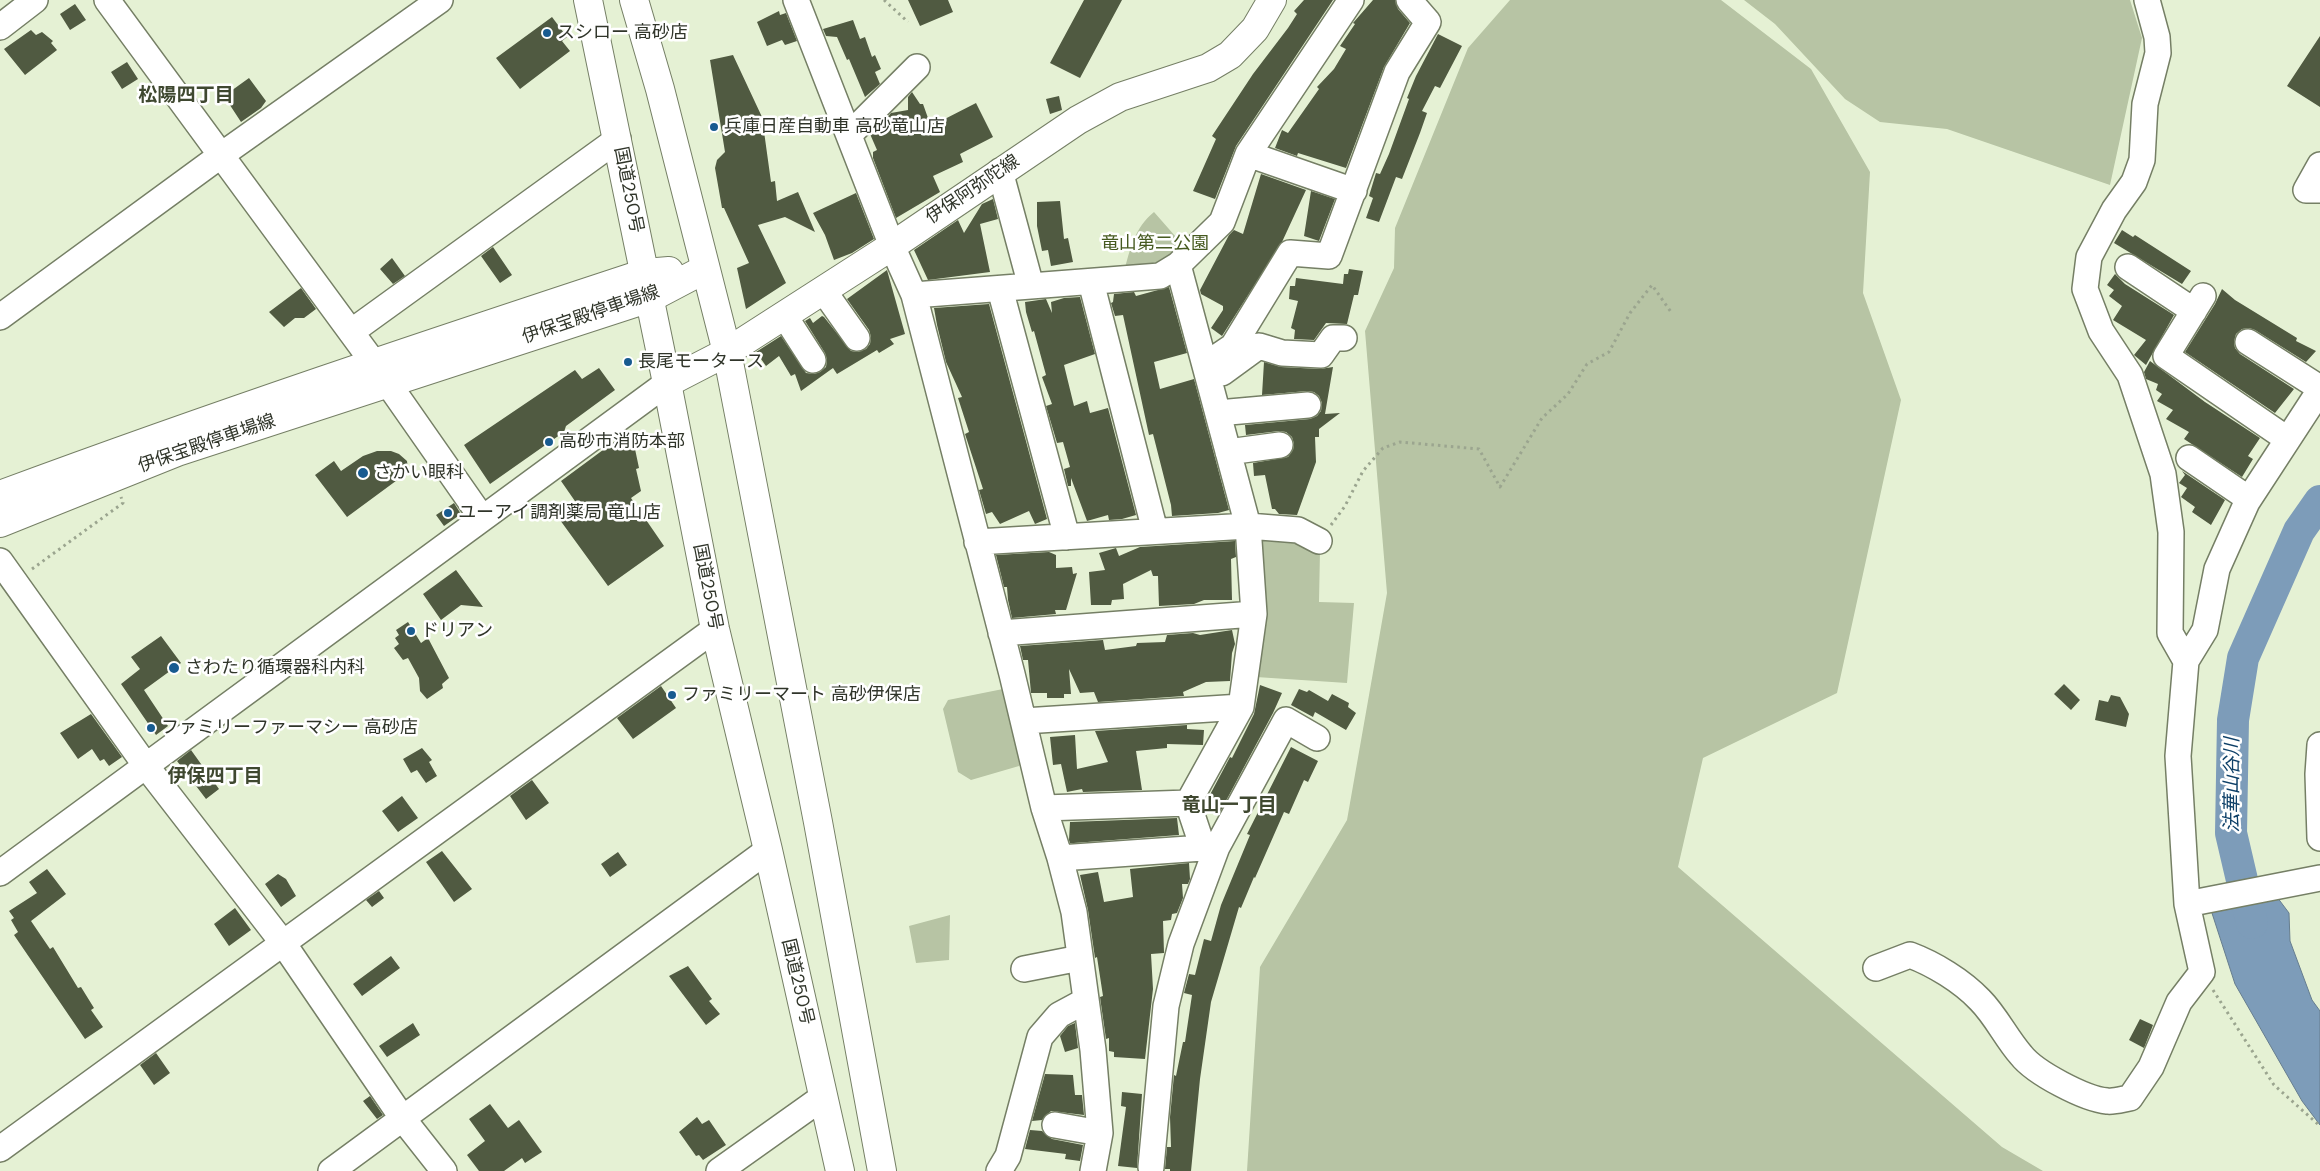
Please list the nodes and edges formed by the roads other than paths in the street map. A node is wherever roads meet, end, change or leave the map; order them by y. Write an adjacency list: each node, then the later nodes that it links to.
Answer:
1 (35, 0): 11 (street)
2 (107, 0): 16 (street)
3 (440, 0): 16 (street)
4 (588, 0): 14 (main road, 国道250号)
5 (634, 0): 24 (main road)
6 (796, 0): 13 (street)
7 (1272, 0): 18 (main road, 伊保阿弥陀線)
8 (1351, 0): 15 (street)
9 (1409, 0): 20 (street)
10 (2147, 0): 63 (street)
11 (0, 27)
12 (917, 67): 13 (street)
13 (849, 134): 21 (street)
14 (618, 139): 26 (main road, 国道250号); 33 (street)
15 (1248, 154): 20 (street); 22 (street)
16 (220, 156): 32 (street); 33 (street)
17 (2320, 165): 19 (street)
18 (1000, 171): 21 (main road, 伊保阿弥陀線); 27 (street)
19 (2320, 190)
20 (1354, 191): 40 (street)
21 (892, 246): 29 (main road, 伊保阿弥陀線); 30 (street)
22 (1178, 265): 25 (street); 40 (street)
23 (2128, 267): 45 (street)
24 (706, 269): 26 (main road, 伊保宝殿停車場線); 37 (main road)
25 (1091, 282): 27 (street); 54 (street)
26 (647, 285): 39 (main road, 伊保宝殿停車場線); 41 (main road, 国道250号)
27 (1031, 286): 28 (street)
28 (1000, 288): 30 (street); 56 (street)
29 (823, 290): 31 (main road, 伊保阿弥陀線); 34 (street)
30 (914, 295): 57 (street)
31 (784, 315): 37 (main road, 伊保阿弥陀線); 38 (street)
32 (0, 317)
33 (351, 332): 39 (street)
34 (856, 338)
35 (1344, 338): 40 (street)
36 (2248, 342): 42 (street)
37 (727, 352): 41 (main road, 伊保阿弥陀線); 93 (main road)
38 (814, 360)
39 (380, 372): 49 (main road, 伊保宝殿停車場線); 51 (street); 52 (main road, 伊保宝殿停車場線)
40 (1207, 374): 44 (street)
41 (667, 383): 51 (street); 61 (main road, 国道250号)
42 (2320, 389): 45 (street)
43 (1308, 405): 44 (street)
44 (1218, 413): 47 (street)
45 (2287, 439): 50 (street)
46 (1280, 445): 47 (street)
47 (1228, 452): 53 (street)
48 (2189, 458): 50 (street)
49 (0, 495)
50 (2249, 499): 63 (street)
51 (482, 518): 68 (street)
52 (0, 523)
53 (1248, 526): 54 (street); 55 (street); 60 (street)
54 (1155, 531): 56 (street)
55 (1309, 535)
56 (1067, 537): 57 (street)
57 (977, 542): 62 (street)
58 (0, 562): 59 (street)
59 (7, 587): 68 (street)
60 (1254, 614): 62 (street); 64 (street)
61 (715, 629): 73 (main road, 国道250号); 78 (street)
62 (1002, 633): 65 (street)
63 (2186, 661): 77 (street)
64 (1241, 707): 65 (street); 69 (street)
65 (1024, 721): 70 (street)
66 (1317, 738): 72 (street)
67 (2320, 745): 71 (street)
68 (146, 766): 75 (street); 78 (street)
69 (1188, 803): 70 (street); 72 (street)
70 (1044, 808): 74 (street)
71 (2320, 838)
72 (1210, 847): 74 (street); 88 (street)
73 (768, 850): 83 (main road, 国道250号); 84 (street)
74 (1060, 858): 79 (street)
75 (0, 873)
76 (2320, 878): 77 (street)
77 (2187, 904): 80 (street)
78 (282, 943): 84 (street); 87 (street)
79 (1080, 958): 81 (street); 82 (street)
80 (1876, 968)
81 (1024, 969)
82 (1085, 1001): 86 (street); 94 (street)
83 (823, 1097): 91 (street); 92 (main road, 国道250号)
84 (403, 1119): 89 (street); 90 (street)
85 (1055, 1124): 86 (street)
86 (1100, 1133): 95 (street)
87 (0, 1149)
88 (1151, 1167)
89 (331, 1171)
90 (444, 1171)
91 (719, 1171)
92 (840, 1171)
93 (882, 1171)
94 (999, 1171)
95 (1093, 1171)

